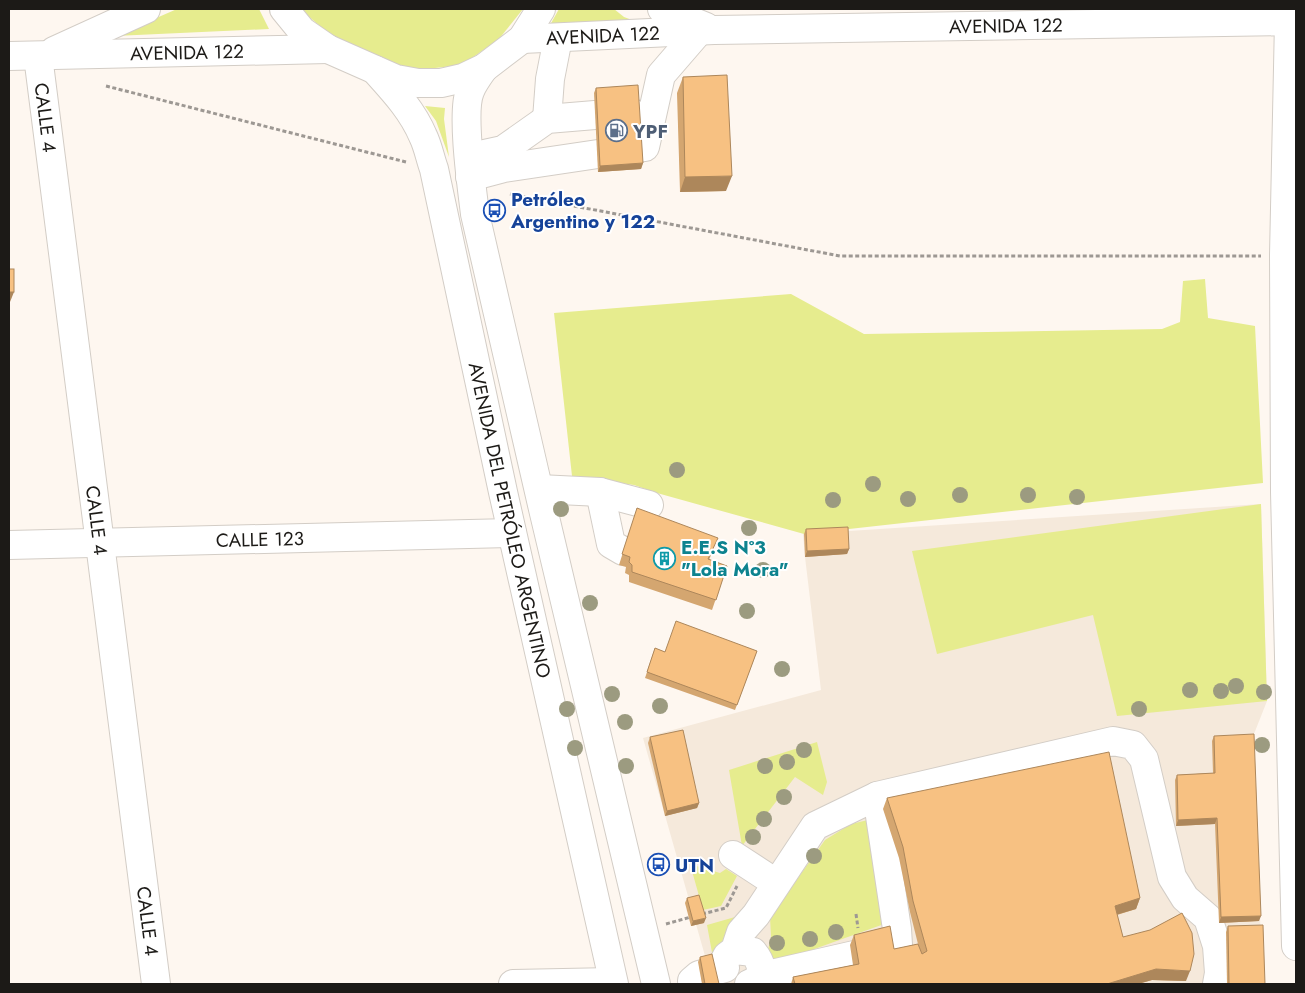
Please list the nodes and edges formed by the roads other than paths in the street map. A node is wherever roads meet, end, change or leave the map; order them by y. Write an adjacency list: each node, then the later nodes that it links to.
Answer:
1 (146, 9): 11 (main road, AVENIDA 122)
2 (284, 9): 9 (main road)
3 (542, 9): 8 (main road)
4 (662, 9): 6 (main road, AVENIDA 122)
5 (1292, 21): 6 (main road, AVENIDA 122); 19 (main road)
6 (707, 31): 7 (main road, AVENIDA 122); 14 (main road)
7 (558, 38): 8 (main road, AVENIDA 122); 15 (main road)
8 (522, 39): 12 (main road)
9 (328, 50): 11 (main road, AVENIDA 122); 13 (main road)
10 (9, 56): 11 (main road, AVENIDA 122)
11 (41, 56): 22 (main road, CALLE 4)
12 (484, 68): 13 (main road); 16 (main road, AVENIDA DEL PETRÓLEO ARGENTINO)
13 (375, 70): 21 (main road, AVENIDA DEL PETRÓLEO ARGENTINO)
14 (653, 110): 15 (main road); 16 (main road)
15 (547, 119): 16 (main road)
16 (470, 173): 17 (main road, AVENIDA DEL PETRÓLEO ARGENTINO)
17 (538, 489): 18 (main road); 34 (main road, AVENIDA DEL PETRÓLEO ARGENTINO)
18 (600, 492): 20 (main road); 24 (main road)
19 (1291, 494): 28 (main road)
20 (648, 505)
21 (512, 533): 22 (main road, CALLE 123); 30 (main road, AVENIDA DEL PETRÓLEO ARGENTINO)
22 (99, 543): 23 (main road, CALLE 123); 32 (main road, CALLE 4)
23 (9, 545)
24 (623, 551)
25 (877, 798): 27 (main road); 29 (main road); 29 (main road); 35 (main road)
26 (742, 861): 27 (main road)
27 (776, 883): 29 (main road)
28 (1296, 946)
29 (740, 971): 31 (main road)
30 (614, 983): 33 (main road)
31 (682, 983)
32 (156, 984)
33 (512, 984)
34 (656, 984)
35 (1217, 984)

